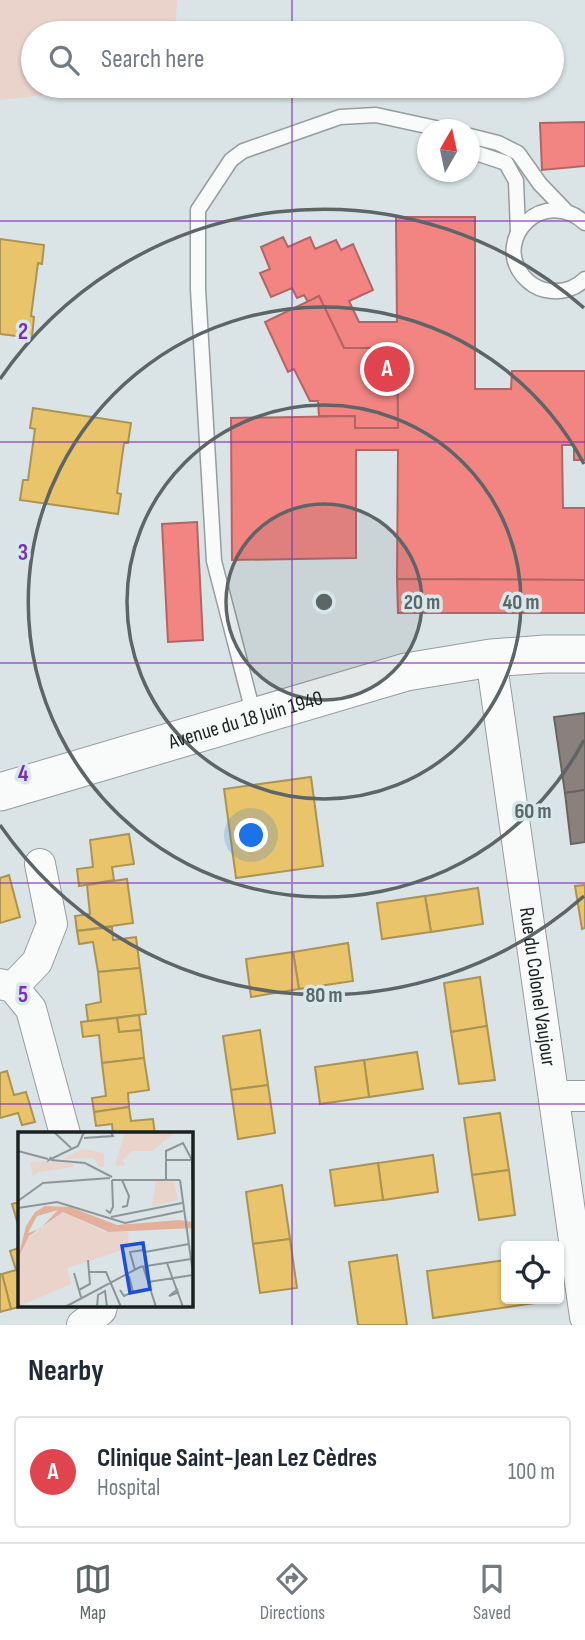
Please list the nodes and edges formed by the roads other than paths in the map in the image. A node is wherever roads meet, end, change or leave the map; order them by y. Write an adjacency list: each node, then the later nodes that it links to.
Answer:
1 (417, 125): 10 (lane)
2 (480, 138): 4 (lane)
3 (480, 154): 6 (lane)
4 (565, 210): 5 (lane); 6 (lane)
5 (585, 223)
6 (519, 232): 7 (lane)
7 (585, 279)
8 (585, 654): 9 (street, Avenue du 18 Juin 1940)
9 (491, 658): 10 (street, Avenue du 18 Juin 1940); 14 (street, Rue du Colonel Vaujour)
10 (254, 717): 11 (street, Avenue du 18 Juin 1940)
11 (0, 792)
12 (40, 864): 13 (street)
13 (6, 986): 16 (street)
14 (554, 1096): 15 (street); 18 (street, Rue du Colonel Vaujour)
15 (585, 1096)
16 (64, 1132)
17 (102, 1308): 19 (street)
18 (585, 1317)
19 (82, 1325)

